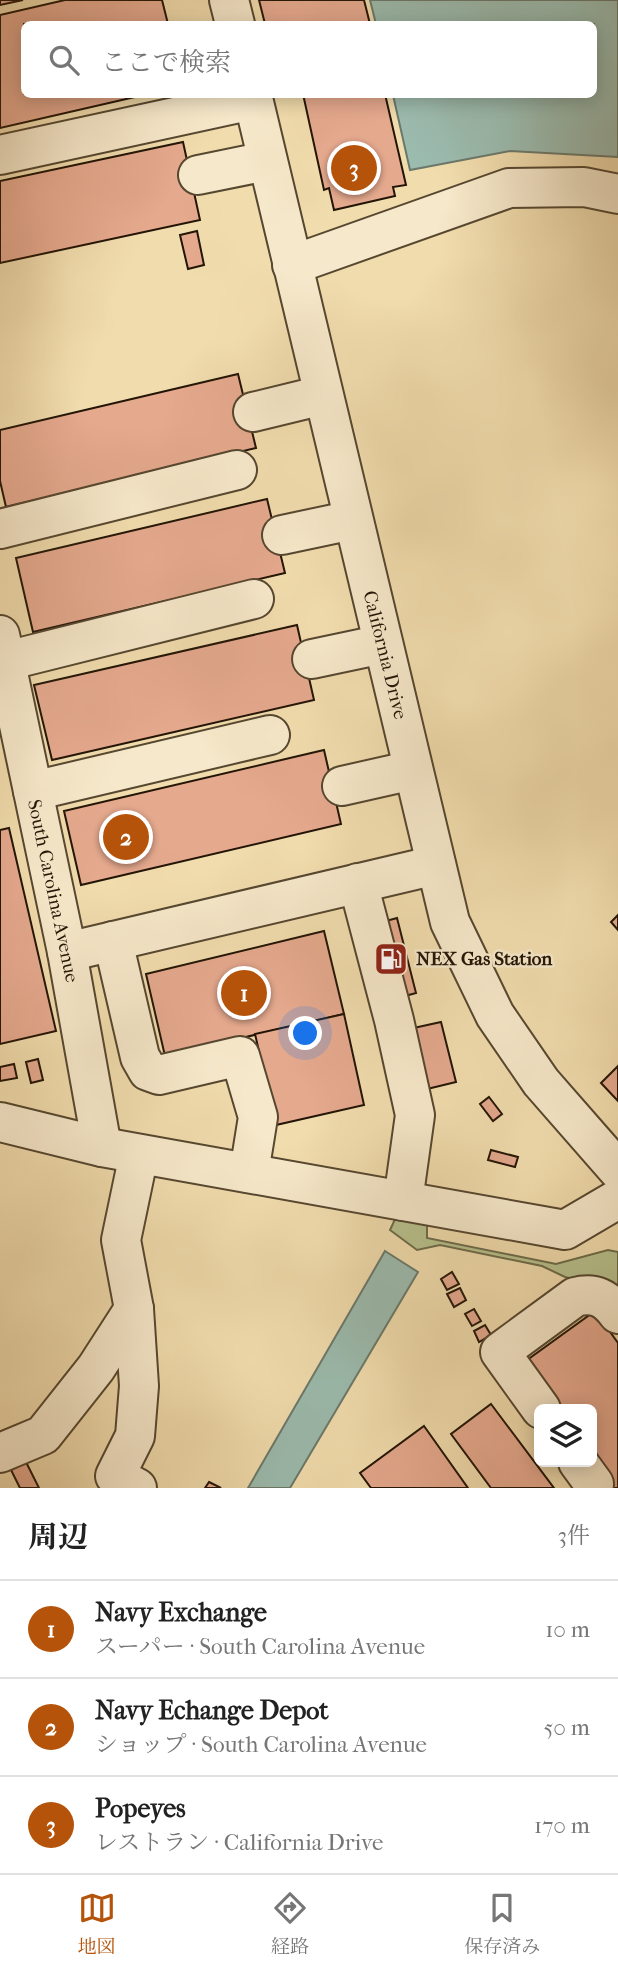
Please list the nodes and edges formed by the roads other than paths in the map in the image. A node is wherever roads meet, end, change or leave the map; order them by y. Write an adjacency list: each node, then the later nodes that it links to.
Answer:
1 (229, 0): 2 (street)
2 (234, 21)
3 (249, 98): 5 (street)
4 (253, 98): 6 (street, California Drive)
5 (0, 155)
6 (267, 161): 7 (street); 9 (street, California Drive)
7 (198, 175)
8 (618, 194): 9 (street)
9 (292, 265): 10 (street, California Drive)
10 (323, 396): 11 (street); 13 (street, California Drive)
11 (253, 412)
12 (237, 470): 14 (street)
13 (353, 520): 15 (street); 17 (street, California Drive)
14 (0, 529)
15 (282, 536)
16 (254, 599): 18 (street)
17 (383, 644): 19 (street); 22 (street, California Drive)
18 (3, 648): 20 (street, South Carolina Avenue)
19 (312, 659)
20 (8, 710): 24 (street, South Carolina Avenue)
21 (270, 735): 24 (street)
22 (413, 769): 23 (street); 25 (street, California Drive)
23 (342, 786)
24 (33, 791): 28 (street, South Carolina Avenue)
25 (436, 865): 26 (street); 32 (street, California Drive)
26 (368, 881): 27 (street); 35 (street)
27 (113, 941): 28 (street); 33 (street)
28 (67, 952): 30 (street, South Carolina Avenue)
29 (0, 1122): 30 (street)
30 (102, 1147): 31 (street)
31 (139, 1154): 33 (street); 36 (street)
32 (618, 1170)
33 (249, 1173): 35 (street)
34 (618, 1199): 35 (street)
35 (404, 1201)
36 (134, 1309): 39 (street); 40 (street)
37 (618, 1314): 38 (street)
38 (537, 1404)
39 (0, 1453)
40 (136, 1488)

